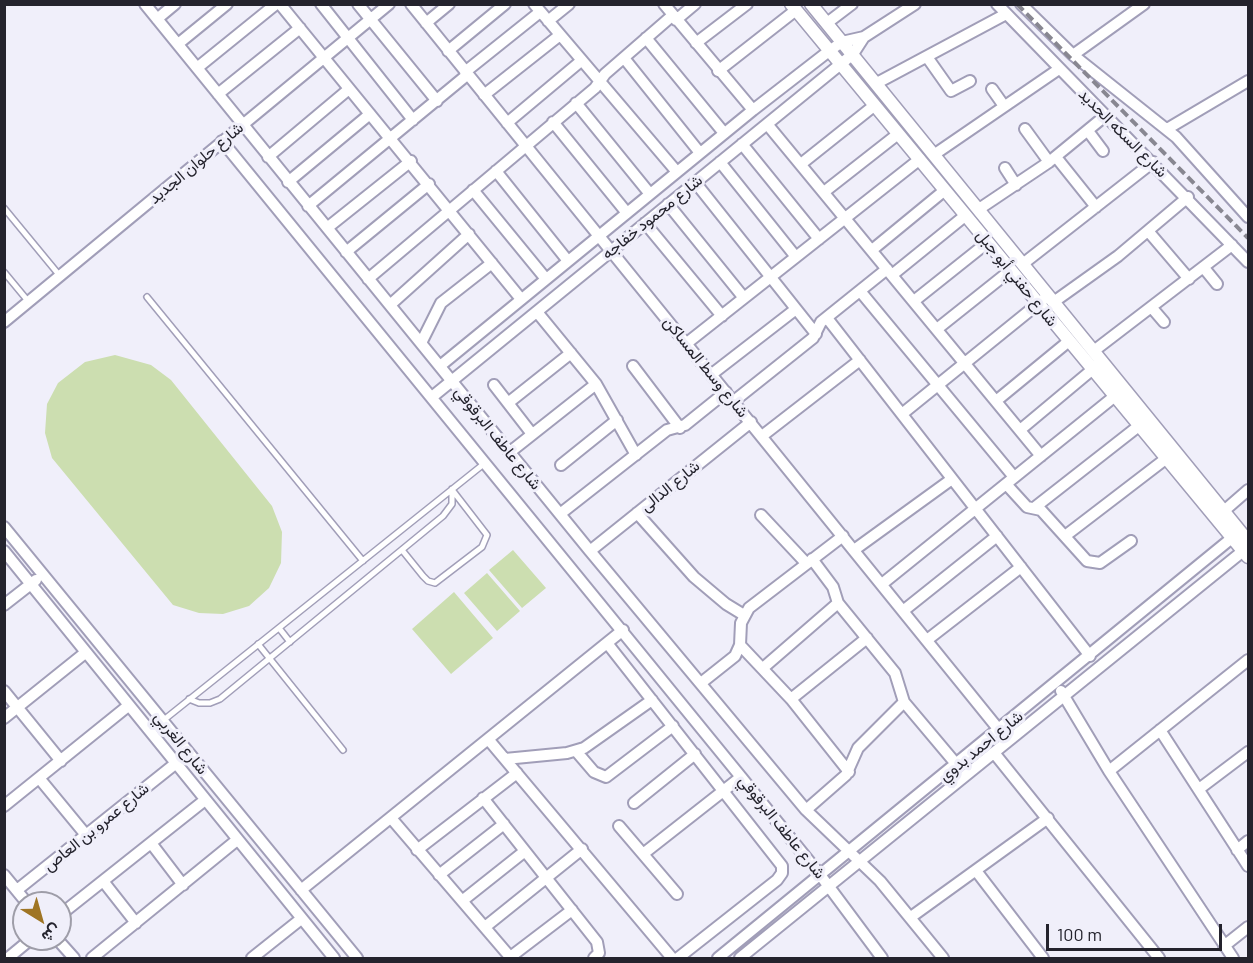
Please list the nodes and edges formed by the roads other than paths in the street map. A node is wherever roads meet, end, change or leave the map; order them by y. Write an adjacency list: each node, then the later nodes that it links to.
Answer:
1 (145, 4): 25 (street, شارع عاطف البرقوقي)
2 (176, 4): 25 (street)
3 (227, 4): 37 (street)
4 (278, 4): 30 (street); 47 (street)
5 (321, 4): 33 (street)
6 (358, 4): 26 (street)
7 (389, 4): 26 (street, شارع حلوان الجديد)
8 (411, 4): 28 (street, شارع وسط المساكن)
9 (449, 4): 28 (street)
10 (505, 4): 38 (street)
11 (569, 4): 27 (street)
12 (664, 4): 24 (street)
13 (695, 4): 24 (street)
14 (747, 4): 36 (street)
15 (811, 4): 29 (street, شارع حفني أبو جبل)
16 (852, 4): 29 (street)
17 (915, 4): 32 (street)
18 (997, 4): 23 (street, شارع السكه الحديد)
19 (1144, 4): 41 (street)
20 (793, 7): 39 (street, شارع حفني أبو جبل); 49 (street)
21 (1029, 7): 41 (street, شارع السكه الحديد)
22 (537, 8): 27 (street); 50 (street)
23 (1006, 14): 42 (street); 48 (street, شارع السكه الحديد)
24 (675, 17): 34 (street); 36 (street)
25 (157, 19): 37 (street, شارع عاطف البرقوقي)
26 (370, 20): 33 (street, شارع حلوان الجديد); 59 (street)
27 (548, 21): 31 (street)
28 (426, 23): 38 (street, شارع وسط المساكن)
29 (827, 23): 35 (street, شارع حفني أبو جبل)
30 (300, 28): 43 (street); 57 (street)
31 (560, 35): 45 (street); 58 (street)
32 (864, 37): 35 (street); 40 (street, شارع محمود خفاجه)
33 (348, 38): 43 (street, شارع حلوان الجديد); 66 (street)
34 (646, 38): 44 (street); 74 (street)
35 (842, 42): 39 (street, شارع محمود خفاجه); 40 (street, شارع حفني أبو جبل)
36 (696, 43): 49 (street)
37 (178, 44): 47 (street, شارع عاطف البرقوقي)
38 (448, 51): 50 (street, شارع وسط المساكن)
39 (829, 51): 46 (street, شارع حفني أبو جبل); 63 (street, شارع محمود خفاجه)
40 (853, 54): 46 (street, شارع محمود خفاجه); 54 (street, شارع حفني أبو جبل)
41 (1073, 55): 72 (street, شارع السكه الحديد)
42 (927, 57): 52 (street); 54 (street)
43 (324, 58): 55 (street); 70 (street, شارع حلوان الجديد)
44 (624, 58): 51 (street); 81 (street)
45 (581, 61): 51 (street); 68 (street)
46 (841, 64): 61 (street, شارع حفني أبو جبل); 69 (street, شارع محمود خفاجه)
47 (197, 68): 57 (street, شارع عاطف البرقوقي)
48 (1059, 69): 62 (street); 65 (street, شارع السكه الحديد)
49 (718, 71): 63 (street)
50 (466, 74): 58 (street, شارع وسط المساكن); 59 (street)
51 (599, 81): 60 (street); 92 (street)
52 (970, 81)
53 (1248, 81): 72 (street)
54 (877, 83): 82 (street, شارع حفني أبو جبل)
55 (349, 89): 64 (street); 83 (street)
56 (992, 89): 62 (street)
57 (218, 94): 70 (street, شارع عاطف البرقوقي)
58 (484, 95): 68 (street, شارع وسط المساكن)
59 (436, 101): 66 (street)
60 (576, 103): 67 (street); 100 (street)
61 (875, 105): 75 (street, شارع حفني أبو جبل); 89 (street)
62 (1004, 106): 82 (street)
63 (753, 110): 74 (street, شارع محمود خفاجه)
64 (370, 114): 76 (street); 93 (street)
65 (1105, 116): 73 (street); 88 (street, شارع السكه الحديد)
66 (413, 120): 76 (street)
67 (553, 122): 79 (street); 108 (street)
68 (507, 123): 79 (street, شارع وسط المساكن)
69 (766, 124): 78 (street, شارع محمود خفاجه); 89 (street)
70 (242, 125): 77 (street, شارع حلوان الجديد); 83 (street, شارع عاطف البرقوقي)
71 (1025, 129): 85 (street)
72 (1167, 129): 110 (street, شارع السكه الحديد)
73 (1088, 132): 80 (street); 85 (street)
74 (724, 133): 81 (street, شارع محمود خفاجه)
75 (898, 134): 84 (street, شارع حفني أبو جبل); 99 (street)
76 (391, 138): 86 (street); 103 (street)
77 (222, 141): 132 (street, شارع حلوان الجديد); 173 (street, شارع عاطف البرقوقي)
78 (742, 144): 87 (street, شارع محمود خفاجه); 117 (street)
79 (525, 146): 91 (street); 116 (street, شارع وسط المساكن)
80 (1103, 151)
81 (700, 153): 92 (street, شارع محمود خفاجه)
82 (935, 154): 106 (street, شارع حفني أبو جبل)
83 (268, 157): 93 (street, شارع عاطف البرقوقي)
84 (920, 159): 98 (street, شارع حفني أبو جبل); 111 (street)
85 (1052, 160): 96 (street); 104 (street)
86 (411, 161): 95 (street); 113 (street)
87 (720, 162): 94 (street, شارع محمود خفاجه); 123 (street)
88 (1154, 162): 101 (street, شارع السكه الحديد); 104 (street)
89 (801, 164): 99 (street)
90 (1005, 168): 96 (street)
91 (496, 171): 97 (street); 124 (street)
92 (677, 172): 100 (street, شارع محمود خفاجه)
93 (288, 182): 103 (street, شارع عاطف البرقوقي)
94 (695, 182): 102 (street, شارع محمود خفاجه); 133 (street)
95 (429, 184): 107 (street); 122 (street)
96 (1016, 185): 106 (street)
97 (473, 190): 107 (street); 135 (street)
98 (945, 190): 109 (street, شارع حفني أبو جبل); 121 (street)
99 (824, 192): 111 (street)
100 (650, 194): 108 (street, شارع محمود خفاجه)
101 (1188, 197): 114 (street); 119 (street, شارع السكه الحديد)
102 (668, 204): 112 (street, شارع محمود خفاجه); 140 (street)
103 (308, 206): 113 (street, شارع عاطف البرقوقي)
104 (1095, 207): 127 (street)
105 (4, 208): 132 (lane)
106 (979, 208): 127 (street, شارع حفني أبو جبل)
107 (450, 210): 115 (street); 134 (street)
108 (627, 213): 116 (street, شارع محمود خفاجه)
109 (966, 215): 118 (street, شارع حفني أبو جبل); 131 (street)
110 (1248, 217)
111 (846, 218): 117 (street); 121 (street)
112 (645, 223): 120 (street, شارع محمود خفاجه); 150 (street)
113 (327, 228): 122 (street, شارع عاطف البرقوقي)
114 (1148, 231): 136 (street); 141 (street)
115 (469, 234): 125 (street); 146 (street)
116 (599, 235): 120 (street, شارع وسط المساكن); 124 (street, شارع محمود خفاجه)
117 (819, 239): 123 (street)
118 (988, 242): 129 (street, شارع حفني أبو جبل); 143 (street)
119 (1232, 245): 126 (street, شارع السكه الحديد); 128 (street)
120 (612, 250): 149 (street, شارع محمود خفاجه); 158 (street, شارع وسط المساكن)
121 (872, 250): 131 (street)
122 (346, 252): 134 (street, شارع عاطف البرقوقي)
123 (796, 257): 133 (street)
124 (568, 261): 135 (street, شارع محمود خفاجه)
125 (492, 262): 142 (street); 157 (street)
126 (1248, 262)
127 (1024, 263): 141 (street, شارع حفني أبو جبل)
128 (1204, 267): 136 (street); 137 (street)
129 (1011, 270): 145 (street, شارع حفني أبو جبل); 154 (street)
130 (4, 272): 144 (lane)
131 (890, 272): 138 (street); 143 (street)
132 (60, 276): 144 (street, شارع حلوان الجديد)
133 (771, 277): 140 (street); 148 (street)
134 (368, 279): 146 (street, شارع عاطف البرقوقي)
135 (546, 279): 142 (street, شارع محمود خفاجه)
136 (1189, 279): 147 (street)
137 (1217, 284)
138 (860, 291): 151 (street); 170 (street)
139 (147, 297): 211 (lane)
140 (744, 298): 150 (street)
141 (1052, 298): 145 (street); 159 (street, شارع حفني أبو جبل)
142 (521, 299): 163 (street, شارع محمود خفاجه)
143 (914, 301): 154 (street)
144 (29, 302): 152 (street, شارع حلوان الجديد)
145 (1039, 304): 156 (street, شارع حفني أبو جبل); 162 (street)
146 (390, 305): 157 (street, شارع عاطف البرقوقي)
147 (1152, 308): 153 (street); 159 (street)
148 (796, 309): 155 (street); 166 (street)
149 (537, 312): 160 (street); 167 (street, شارع محمود خفاجه)
150 (722, 316): 158 (street)
151 (827, 318): 155 (street); 161 (street)
152 (4, 322)
153 (1164, 322)
154 (937, 329): 162 (street)
155 (816, 334): 174 (street)
156 (1070, 341): 165 (street, شارع حفني أبو جبل); 175 (street)
157 (421, 343): 163 (street, شارع عاطف البرقوقي)
158 (687, 343): 166 (street, شارع وسط المساكن)
159 (1095, 350): 186 (street, شارع حفني أبو جبل)
160 (571, 352): 168 (street); 176 (street)
161 (860, 360): 177 (street); 184 (street)
162 (965, 363): 170 (street); 175 (street)
163 (440, 366): 167 (street, شارع عاطف البرقوقي)
164 (633, 366): 181 (street)
165 (1093, 369): 172 (street, شارع حفني أبو جبل); 182 (street)
166 (712, 374): 171 (street, شارع وسط المساكن)
167 (452, 381): 173 (street, شارع محمود خفاجه); 185 (street, شارع عاطف البرقوقي)
168 (596, 384): 178 (street); 183 (street)
169 (494, 385): 176 (street)
170 (938, 386): 177 (street); 192 (street)
171 (726, 392): 174 (street, شارع وسط المساكن); 181 (street)
172 (1115, 396): 180 (street, شارع حفني أبو جبل); 188 (street)
173 (432, 397): 189 (street, شارع عاطف البرقوقي)
174 (734, 401): 179 (street, شارع وسط المساكن)
175 (996, 401): 182 (street)
176 (508, 403): 183 (street)
177 (902, 414): 191 (street)
178 (617, 420): 187 (street); 190 (street)
179 (751, 422): 184 (street, شارع وسط المساكن); 198 (street, شارع الدالى)
180 (1140, 425): 186 (street, شارع حفني أبو جبل); 196 (street)
181 (680, 428): 187 (street)
182 (1020, 430): 188 (street)
183 (532, 434): 185 (street)
184 (762, 436): 202 (street, شارع وسط المساكن)
185 (510, 452): 199 (street, شارع عاطف البرقوقي)
186 (1172, 454): 197 (street, شارع حفني أبو جبل); 204 (street); 206 (street, شارع حفني أبو جبل)
187 (636, 455): 199 (street)
188 (1041, 456): 192 (street)
189 (486, 462): 193 (lane); 222 (street, شارع عاطف البرقوقي)
190 (561, 465)
191 (952, 479): 195 (street); 207 (street)
192 (1010, 481): 195 (street); 196 (street)
193 (452, 489): 209 (lane); 209 (lane); 211 (lane)
194 (1248, 490): 197 (street)
195 (975, 508): 203 (street); 216 (street)
196 (1034, 508): 204 (street)
197 (1225, 510): 206 (street, شارع حفني أبو جبل)
198 (637, 513): 210 (street, شارع الدالى); 220 (street)
199 (560, 514): 210 (street, شارع عاطف البرقوقي)
200 (761, 515): 212 (street)
201 (4, 527): 214 (street, شارع الغربي)
202 (843, 536): 207 (street, شارع وسط المساكن); 212 (street)
203 (997, 536): 213 (street); 219 (street)
204 (1065, 536): 205 (street)
205 (1131, 541)
206 (1244, 544): 230 (street, شارع احمد بدوي); 237 (street, شارع احمد بدوي)
207 (854, 549): 216 (street, شارع وسط المساكن)
208 (4, 550): 215 (street, شارع الغربي)
209 (402, 550): 225 (lane)
210 (590, 551): 234 (street, شارع عاطف البرقوقي)
211 (363, 561): 221 (lane)
212 (809, 561): 217 (street); 220 (street)
213 (1021, 567): 224 (street); 230 (street)
214 (43, 574): 215 (street); 245 (street, شارع الغربي)
215 (31, 583): 218 (street); 229 (street, شارع الغربي)
216 (882, 584): 219 (street, شارع وسط المساكن)
217 (838, 603): 223 (street); 233 (street)
218 (4, 605)
219 (903, 611): 224 (street, شارع وسط المساكن)
220 (744, 615): 228 (street)
221 (279, 628): 225 (lane); 227 (lane)
222 (623, 630): 226 (street); 263 (street, شارع عاطف البرقوقي)
223 (867, 638): 239 (street); 241 (street)
224 (927, 640): 247 (street, شارع وسط المساكن)
225 (290, 642): 231 (lane)
226 (607, 643): 240 (street); 250 (street)
227 (258, 644): 231 (lane); 238 (lane)
228 (740, 645): 233 (street); 234 (street)
229 (85, 653): 242 (street, شارع الغربي); 243 (street)
230 (1090, 656): 235 (street, شارع احمد بدوي)
231 (270, 658): 238 (lane); 251 (lane)
232 (1248, 660): 248 (street)
233 (763, 668): 239 (street)
234 (701, 683): 271 (street, شارع عاطف البرقوقي)
235 (1056, 684): 237 (street); 247 (street, شارع احمد بدوي)
236 (4, 691): 243 (street)
237 (1064, 697): 255 (street, شارع احمد بدوي); 260 (street)
238 (189, 699): 245 (lane)
239 (791, 699): 261 (street)
240 (652, 700): 246 (street); 252 (street)
241 (904, 702): 259 (street); 261 (street)
242 (128, 706): 249 (street, شارع الغربي); 257 (street)
243 (17, 707): 244 (street); 257 (street)
244 (4, 718)
245 (163, 721): 249 (lane); 297 (street, شارع الغربي)
246 (673, 726): 252 (street); 254 (street)
247 (1000, 730): 259 (street, شارع احمد بدوي)
248 (1160, 730): 260 (street); 265 (street)
249 (149, 732): 258 (street, شارع الغربي)
250 (488, 739): 256 (street); 272 (street)
251 (343, 750)
252 (576, 751): 256 (street)
253 (1248, 752): 265 (street)
254 (695, 754): 266 (street); 269 (street)
255 (995, 754): 273 (street); 286 (street, شارع احمد بدوي)
256 (505, 759): 262 (street)
257 (61, 761): 264 (street)
258 (175, 764): 268 (street, شارع الغربي); 276 (street, شارع عمرو بن العاص)
259 (957, 765): 284 (street, شارع احمد بدوي)
260 (1110, 771): 307 (street)
261 (849, 772): 271 (street)
262 (517, 773): 267 (street); 280 (street)
263 (741, 777): 266 (street); 291 (street, شارع عاطف البرقوقي)
264 (39, 778): 270 (street); 276 (street)
265 (1199, 789): 282 (street)
266 (724, 790): 285 (street); 316 (street)
267 (483, 798): 274 (street); 281 (street)
268 (205, 800): 277 (street, شارع الغربي); 279 (street)
269 (634, 803)
270 (4, 806)
271 (807, 810): 284 (street, شارع عاطف البرقوقي)
272 (391, 818): 281 (street); 297 (street)
273 (1048, 818): 288 (street); 322 (street)
274 (504, 824): 283 (street); 290 (street)
275 (619, 826): 285 (street)
276 (86, 835): 296 (street, شارع عمرو بن العاص)
277 (237, 840): 294 (street); 303 (street, شارع الغربي)
278 (1248, 842): 282 (street)
279 (151, 843): 293 (street); 294 (street)
280 (582, 849): 292 (street); 315 (street)
281 (417, 850): 290 (street)
282 (1237, 850): 287 (street)
283 (525, 851): 292 (street); 299 (street)
284 (849, 851): 286 (street, شارع عاطف البرقوقي); 291 (street, شارع احمد بدوي)
285 (644, 854): 298 (street)
286 (861, 862): 295 (street, شارع احمد بدوي); 302 (street, شارع عاطف البرقوقي)
287 (1248, 866)
288 (977, 872): 302 (street); 321 (street)
289 (4, 875): 296 (street)
290 (440, 875): 299 (street)
291 (821, 876): 295 (street, شارع عاطف البرقوقي); 317 (street, شارع احمد بدوي)
292 (547, 877): 301 (street); 305 (street)
293 (103, 881): 300 (street); 304 (street)
294 (183, 885): 304 (street)
295 (830, 887): 308 (street, شارع احمد بدوي); 319 (street, شارع عاطف البرقوقي)
296 (17, 890)
297 (301, 890): 312 (street, شارع الغربي)
298 (677, 894)
299 (462, 901): 305 (street)
300 (72, 906)
301 (572, 910): 313 (street); 314 (street)
302 (911, 917): 320 (street, شارع عاطف البرقوقي)
303 (301, 919): 310 (street); 311 (street, شارع الغربي)
304 (136, 923): 309 (street)
305 (485, 927): 313 (street)
306 (1248, 927): 307 (street)
307 (1224, 946): 323 (street)
308 (753, 955): 318 (street, شارع احمد بدوي)
309 (92, 958)
310 (252, 958)
311 (334, 958)
312 (357, 958)
313 (510, 958)
314 (594, 958)
315 (672, 958)
316 (678, 958)
317 (718, 958)
318 (740, 958)
319 (882, 958)
320 (944, 958)
321 (1043, 958)
322 (1159, 958)
323 (1233, 958)

